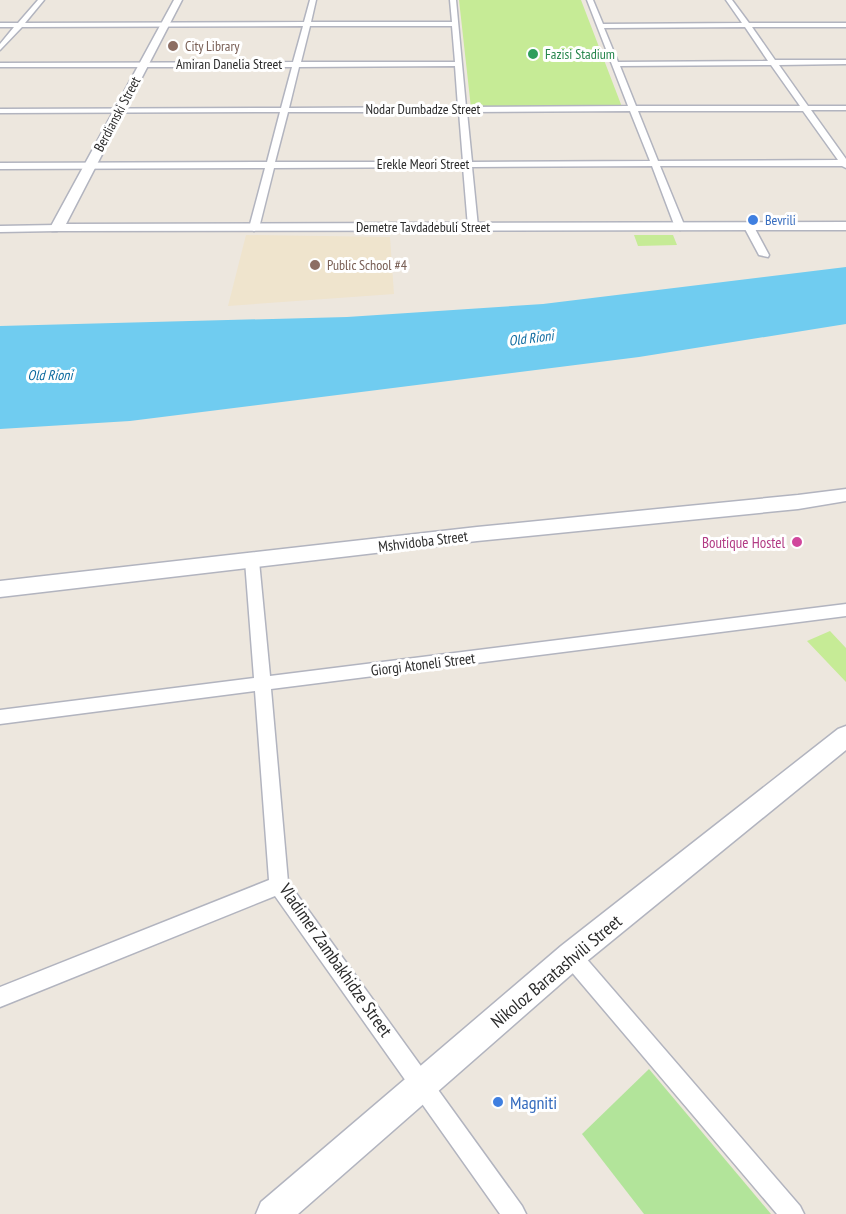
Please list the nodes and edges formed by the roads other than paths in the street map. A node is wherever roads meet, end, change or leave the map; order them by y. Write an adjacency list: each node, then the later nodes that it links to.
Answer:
1 (41, 0): 10 (street)
2 (178, 0): 11 (street, Berdianski Street)
3 (312, 0): 7 (street)
4 (453, 0): 8 (street)
5 (590, 0): 14 (street)
6 (729, 0): 12 (street)
7 (306, 24): 8 (street); 11 (street); 18 (street)
8 (455, 24): 19 (street)
9 (0, 25): 10 (street)
10 (20, 25): 11 (street); 15 (street)
11 (164, 25): 22 (street, Berdianski Street)
12 (747, 25): 13 (street); 14 (street); 16 (street)
13 (846, 25)
14 (600, 26): 20 (street)
15 (0, 48)
16 (774, 63): 17 (street); 20 (street); 23 (street)
17 (846, 63)
18 (296, 64): 19 (street, Amiran Danelia Street); 22 (street, Amiran Danelia Street); 27 (street)
19 (459, 64): 25 (street)
20 (619, 64): 26 (street)
21 (0, 65): 22 (street, Amiran Danelia Street)
22 (143, 65): 29 (street, Berdianski Street)
23 (806, 108): 24 (street, Nodar Dumbadze Street); 26 (street, Nodar Dumbadze Street); 31 (street)
24 (846, 108)
25 (463, 109): 26 (street, Nodar Dumbadze Street); 27 (street, Nodar Dumbadze Street); 32 (street)
26 (632, 109): 30 (street)
27 (285, 110): 29 (street, Nodar Dumbadze Street); 33 (street)
28 (0, 111): 29 (street, Nodar Dumbadze Street)
29 (119, 111): 35 (street, Berdianski Street)
30 (654, 163): 31 (street, Erekle Meori Street); 32 (street, Erekle Meori Street); 38 (street)
31 (845, 163)
32 (468, 164): 33 (street, Erekle Meori Street); 37 (street)
33 (270, 165): 35 (street, Erekle Meori Street); 41 (street)
34 (0, 166): 35 (street, Erekle Meori Street)
35 (89, 166): 40 (street, Berdianski Street)
36 (846, 226): 39 (street, Demetre Tavdadebuli Street)
37 (473, 227): 38 (street, Demetre Tavdadebuli Street); 41 (street, Demetre Tavdadebuli Street)
38 (680, 227): 39 (street, Demetre Tavdadebuli Street)
39 (749, 227): 43 (street)
40 (57, 228): 41 (street, Demetre Tavdadebuli Street); 42 (street, Demetre Tavdadebuli Street)
41 (254, 228)
42 (0, 229)
43 (764, 255)
44 (846, 495): 45 (street, Mshvidoba Street)
45 (252, 561): 46 (street, Mshvidoba Street); 48 (street, Vladimer Zambakhidze Street)
46 (0, 589)
47 (846, 610): 48 (street, Giorgi Atoneli Street)
48 (262, 685): 49 (street, Giorgi Atoneli Street); 51 (street, Vladimer Zambakhidze Street)
49 (0, 717)
50 (846, 736): 52 (street, Nikoloz Baratashvili Street)
51 (279, 885): 53 (street); 54 (street, Vladimer Zambakhidze Street)
52 (571, 956): 54 (street, Nikoloz Baratashvili Street); 57 (street)
53 (0, 998)
54 (424, 1085): 55 (street, Nikoloz Baratashvili Street); 56 (street, Vladimer Zambakhidze Street)
55 (273, 1214)
56 (514, 1214)
57 (792, 1214)

